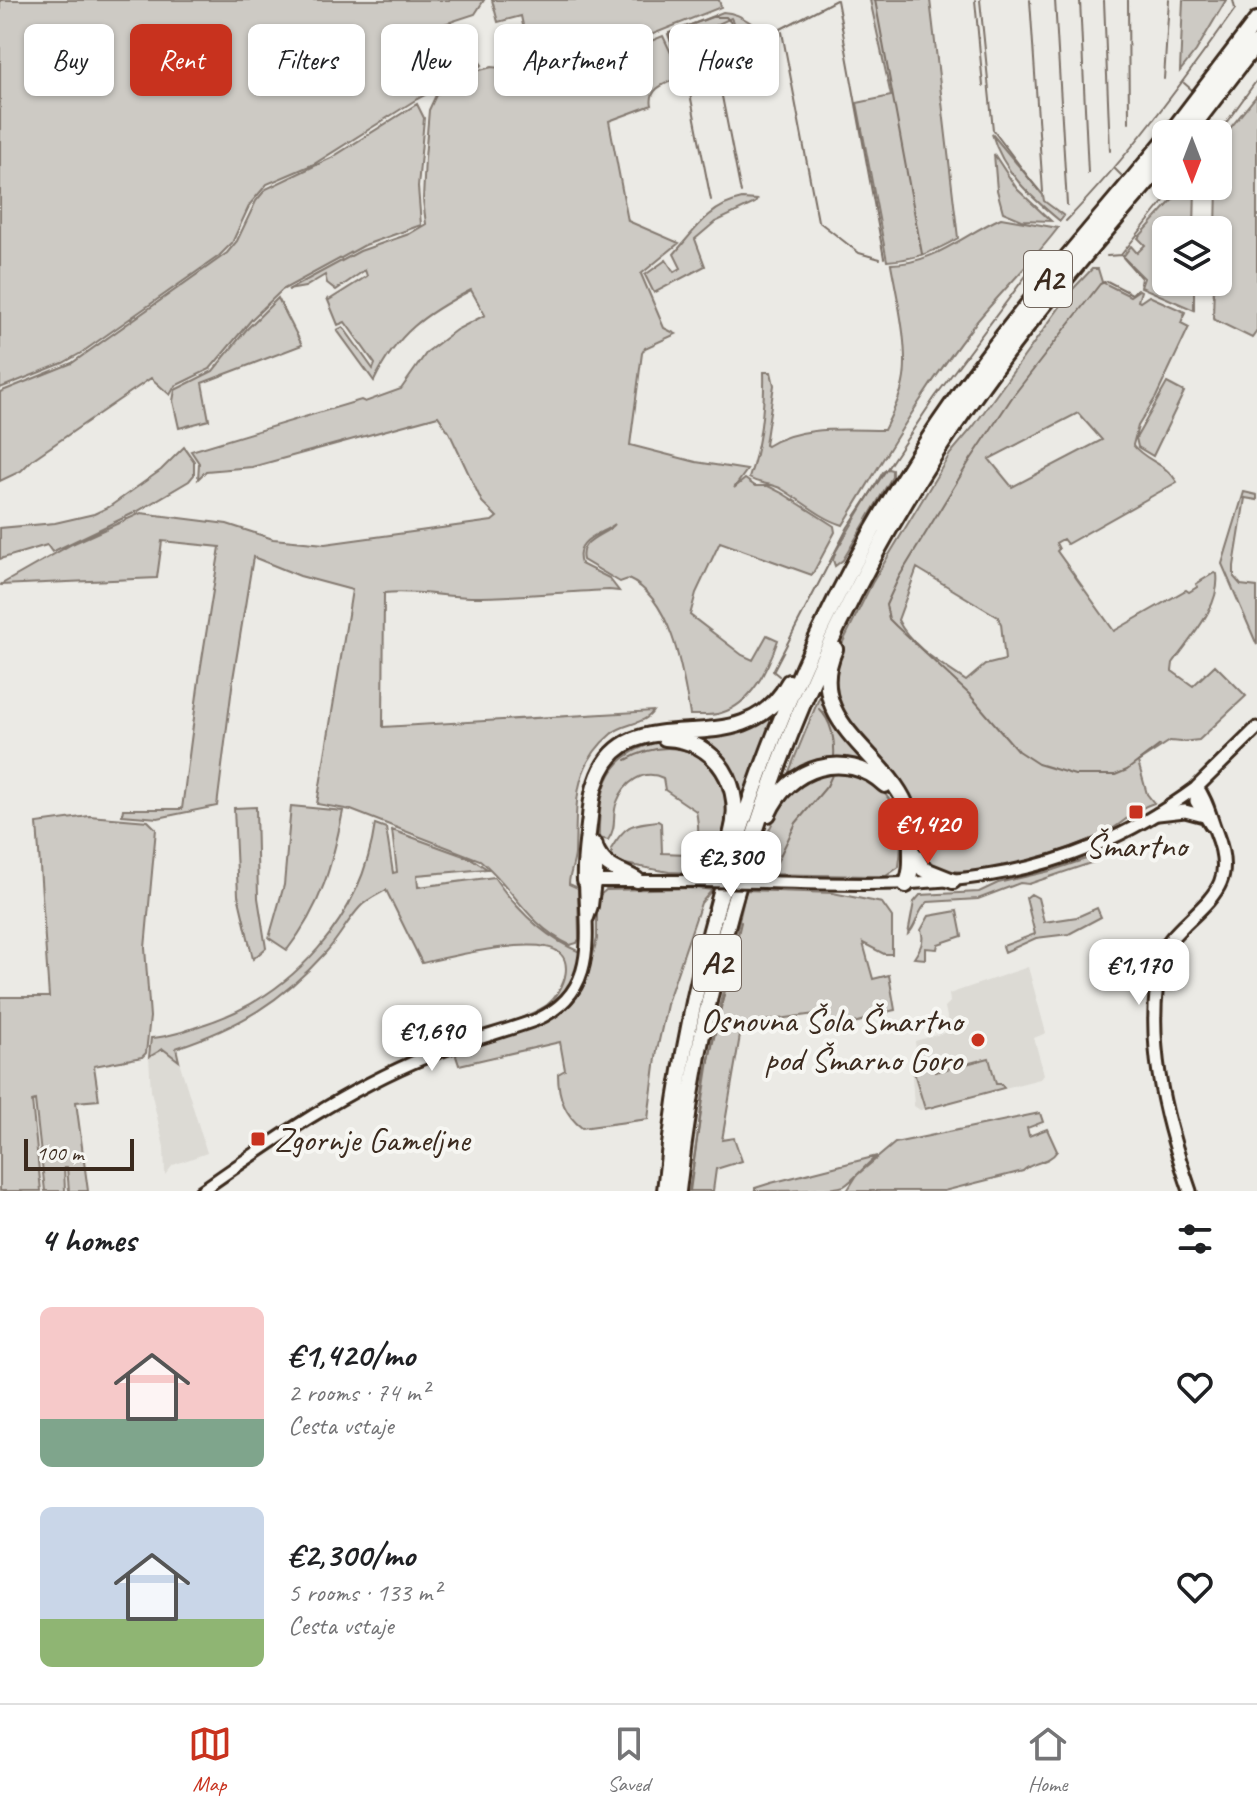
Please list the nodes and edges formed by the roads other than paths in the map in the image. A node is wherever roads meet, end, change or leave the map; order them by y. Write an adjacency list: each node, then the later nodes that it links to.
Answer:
1 (1257, 20): 3 (highway)
2 (1257, 43): 4 (highway)
3 (1181, 120)
4 (1198, 120)
5 (1152, 156): 8 (highway, A2)
6 (1152, 177): 7 (highway, A2)
7 (846, 610): 14 (highway, A2); 16 (highway)
8 (817, 638): 18 (highway); 21 (highway, A2)
9 (1257, 728): 10 (main road)
10 (1197, 787): 11 (street); 12 (main road); 13 (main road)
11 (1158, 814): 12 (main road); 19 (street)
12 (1204, 816): 13 (main road)
13 (1214, 829): 25 (main road)
14 (751, 841): 20 (highway); 24 (highway, A2)
15 (595, 847): 17 (highway); 18 (highway); 21 (highway)
16 (911, 850): 19 (highway); 20 (highway)
17 (637, 880): 18 (street); 20 (street, bridge)
18 (590, 881): 22 (street)
19 (953, 881): 20 (street)
20 (906, 885)
21 (722, 889): 23 (highway, A2)
22 (201, 1191)
23 (665, 1191)
24 (678, 1191)
25 (1190, 1191)

